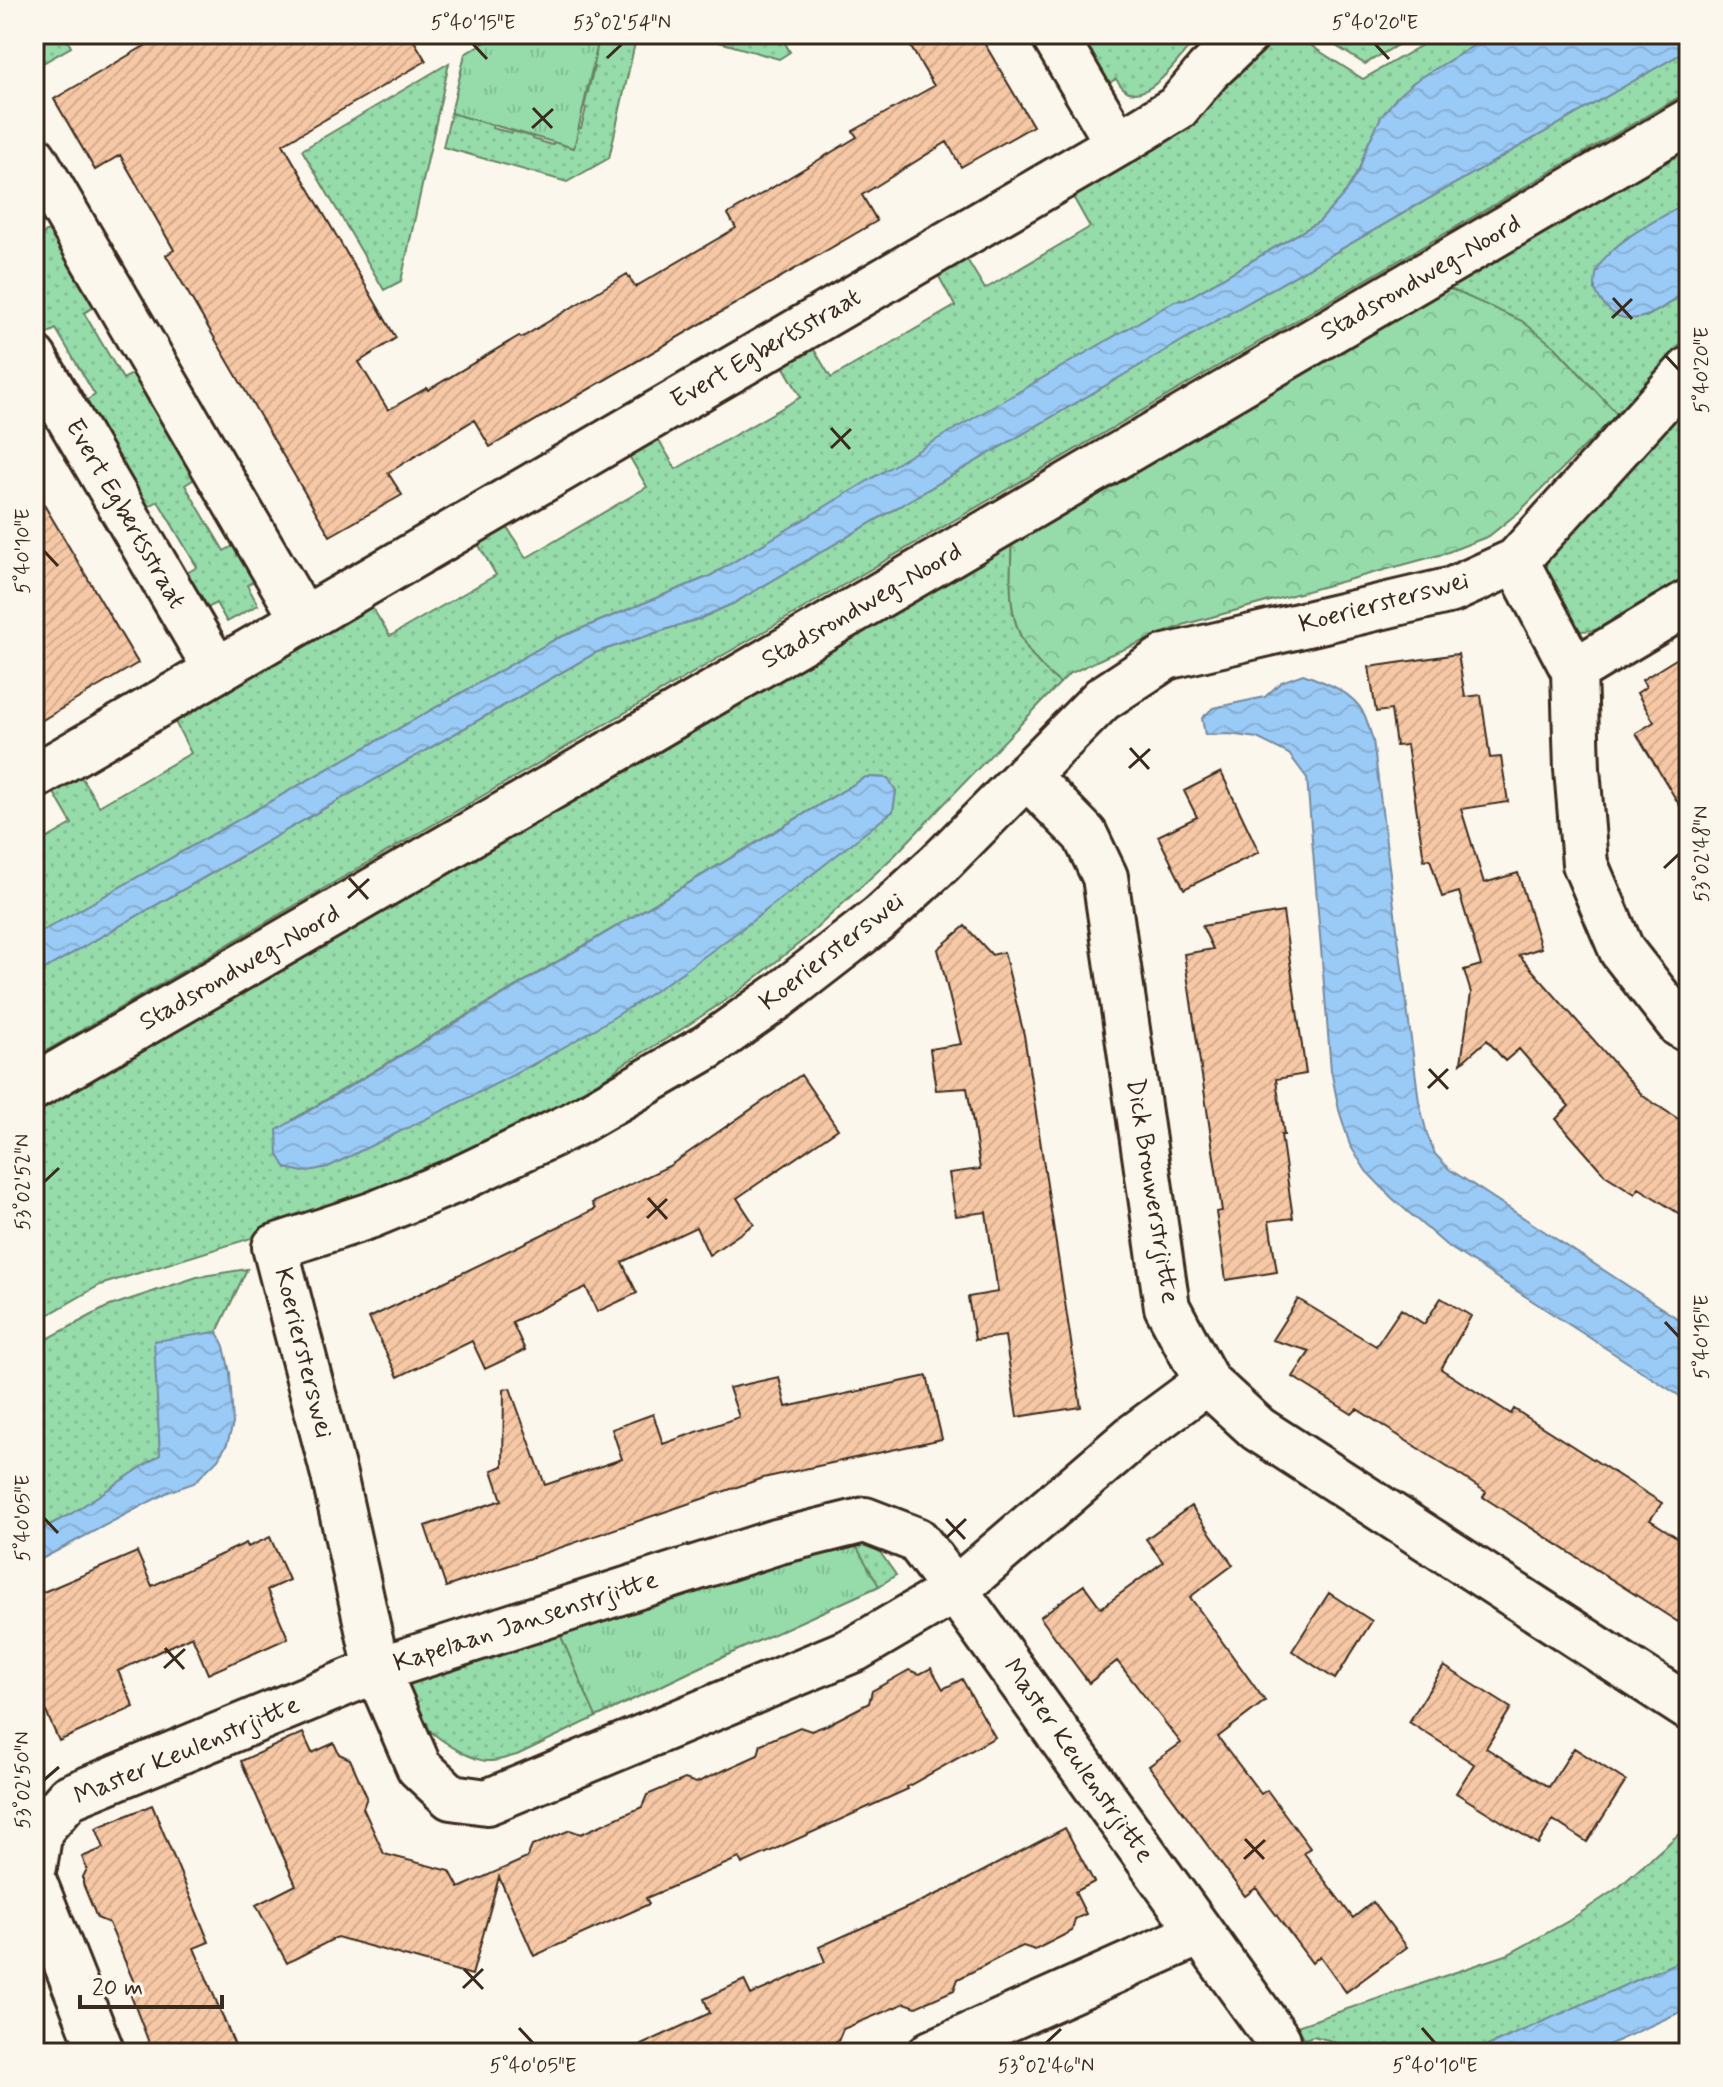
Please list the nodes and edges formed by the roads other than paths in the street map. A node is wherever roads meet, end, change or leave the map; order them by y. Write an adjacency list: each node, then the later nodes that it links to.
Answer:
1 (1053, 34): 4 (street)
2 (1247, 34): 4 (street, Evert Egbertsstraat)
3 (1689, 121): 16 (street, Stadsrondweg-Noord)
4 (1118, 144): 10 (street, Evert Egbertsstraat)
5 (34, 158): 10 (street)
6 (34, 358): 11 (street, Evert Egbertsstraat)
7 (1689, 370): 8 (street, Koeriersterswei)
8 (1516, 561): 12 (street); 13 (street, Koeriersterswei)
9 (1689, 602): 12 (street)
10 (303, 619): 11 (street, Evert Egbertsstraat)
11 (216, 669): 14 (street, Evert Egbertsstraat)
12 (1574, 671): 15 (street)
13 (1026, 775): 17 (street, Dick Brouwerstrjitte); 19 (street, Koeriersterswei)
14 (34, 777)
15 (1689, 1030)
16 (34, 1087)
17 (1207, 1382): 18 (street, Kapelaan Jansenstrjitte); 20 (street, Dick Brouwerstrjitte)
18 (955, 1590): 19 (street, Kapelaan Jansenstrjitte); 19 (street, Kapelaan Jansenstrjitte); 23 (street, Master Keulenstrjitte)
19 (377, 1670): 21 (street, Master Keulenstrjitte)
20 (1689, 1708)
21 (34, 1867)
22 (34, 1882): 25 (street)
23 (1200, 1933): 24 (street, Master Keulenstrjitte); 26 (street)
24 (1278, 2040)
25 (102, 2053)
26 (931, 2053)

